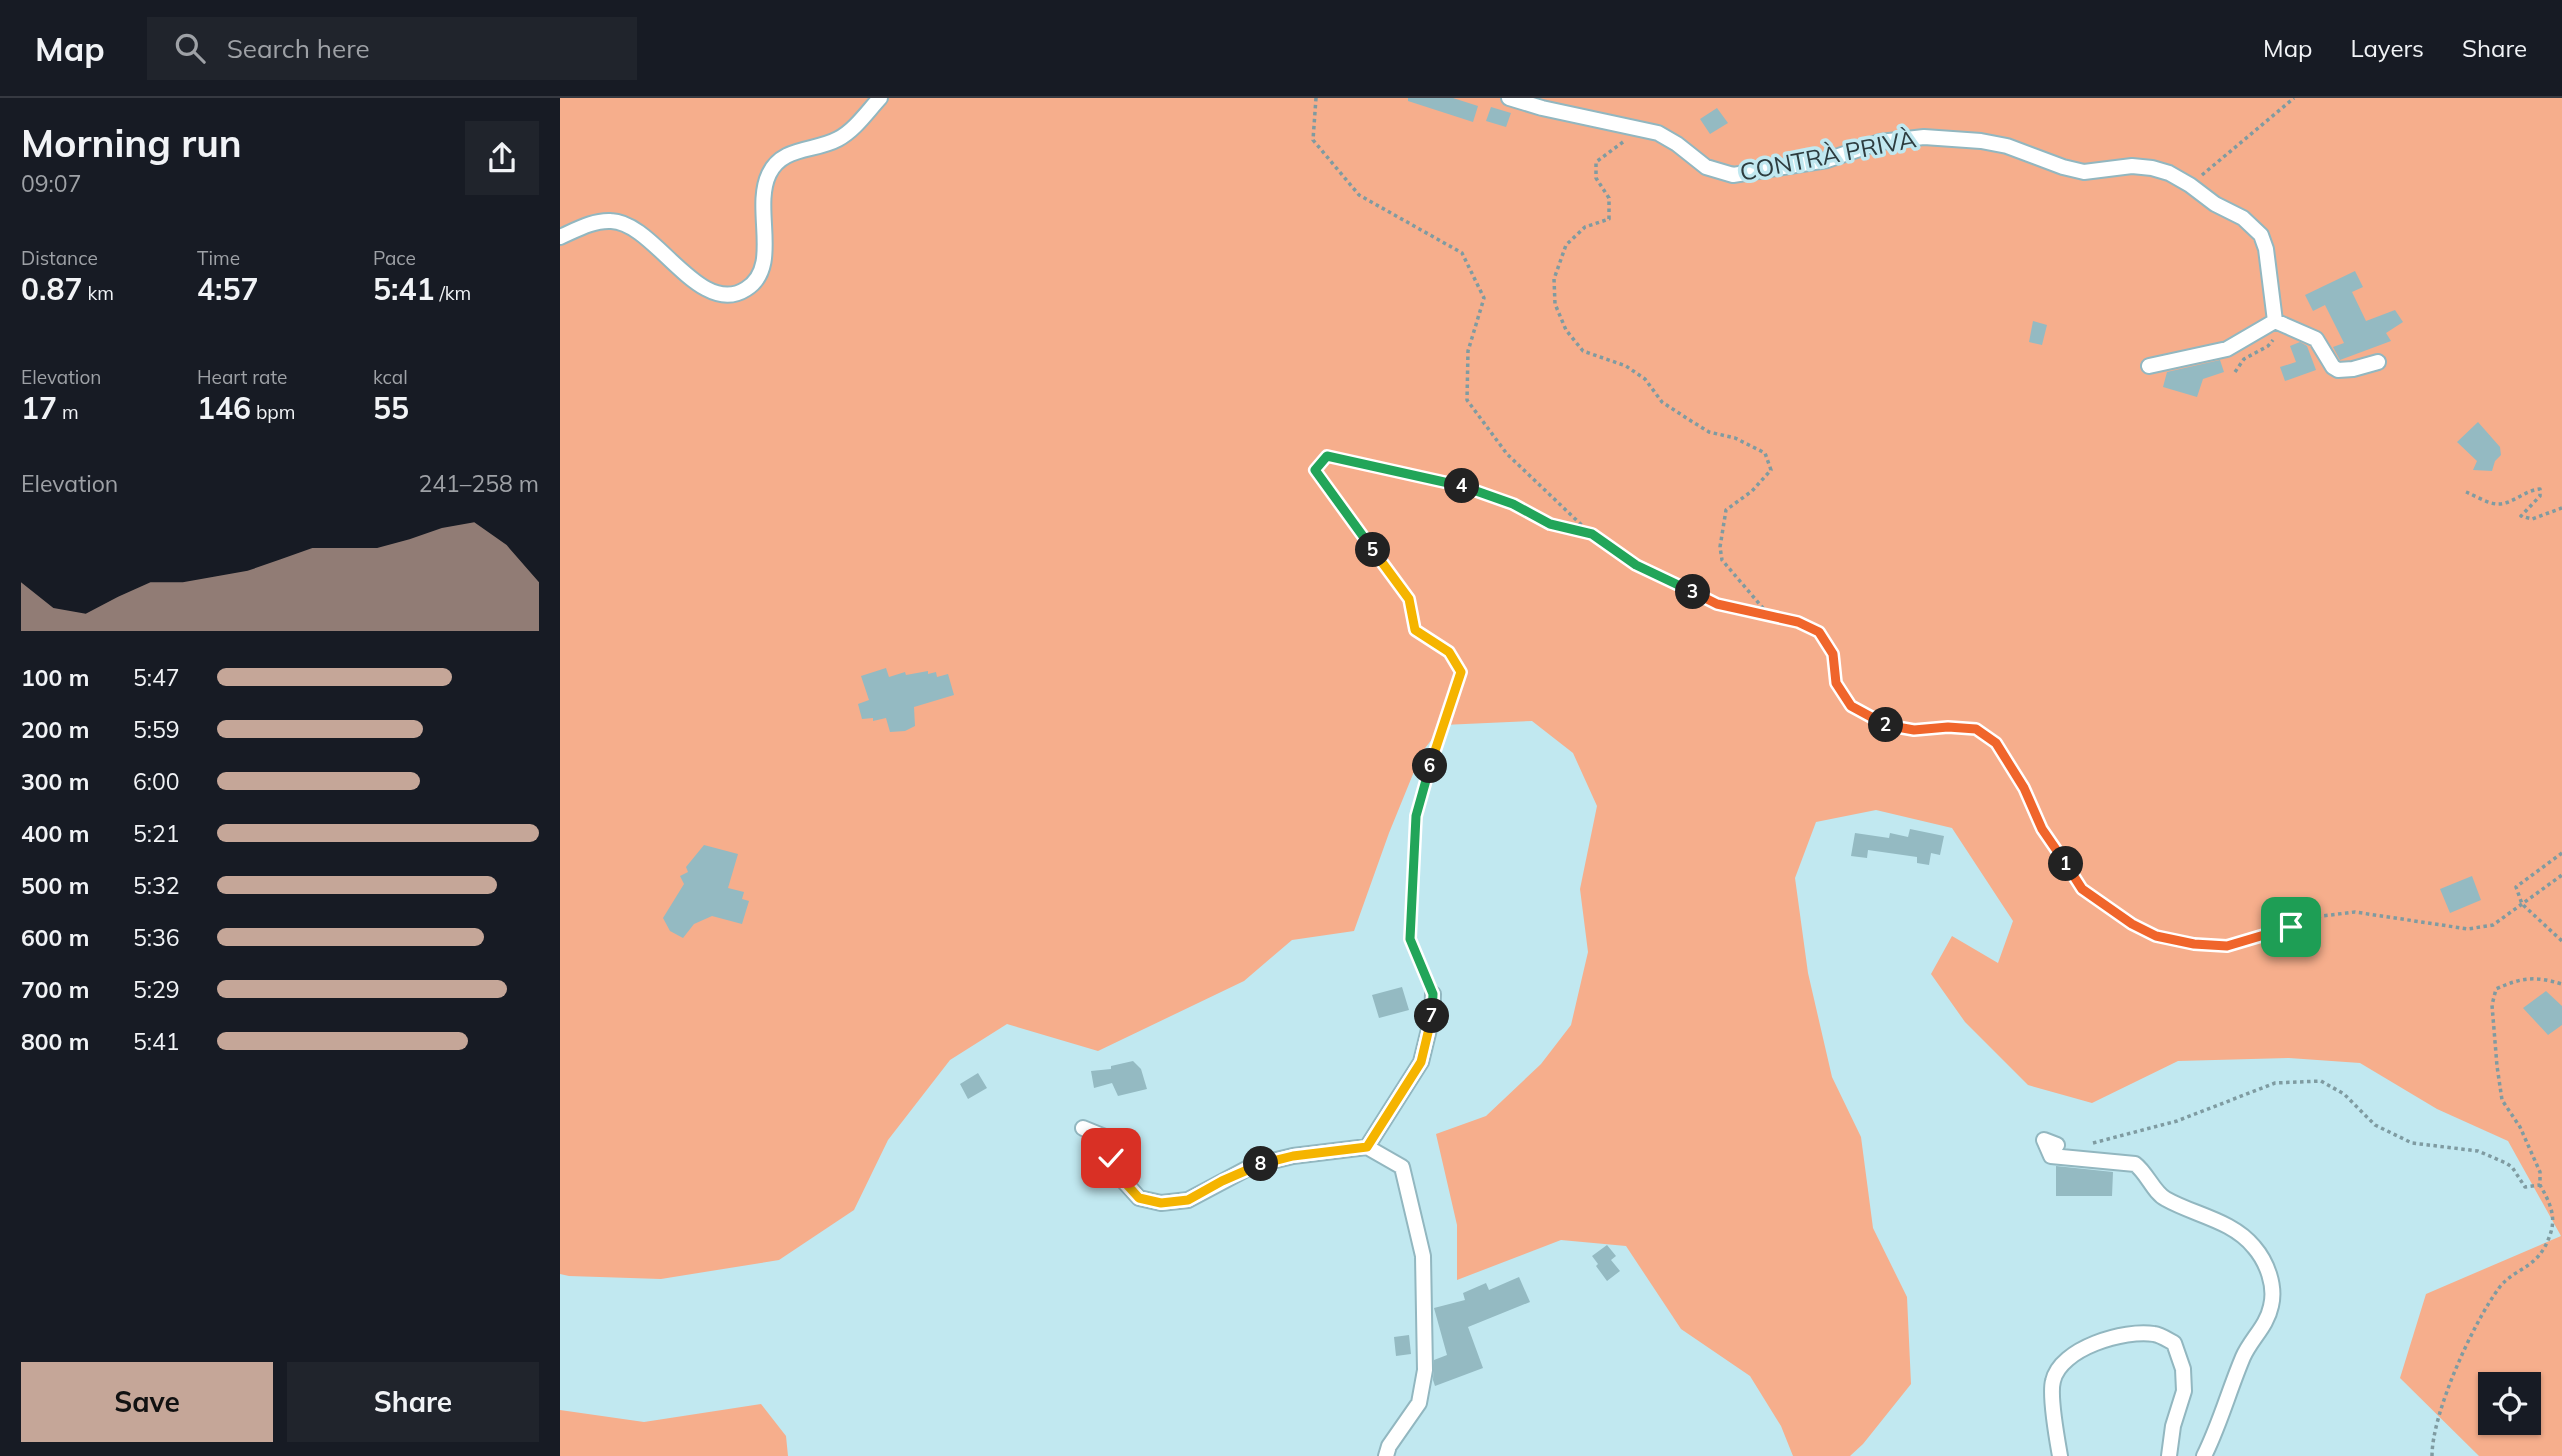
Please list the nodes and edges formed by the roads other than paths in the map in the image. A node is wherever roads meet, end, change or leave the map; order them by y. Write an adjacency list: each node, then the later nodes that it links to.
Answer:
1 (880, 98): 3 (street)
2 (1509, 98): 4 (street, CONTRÀ PRIVÀ)
3 (560, 237)
4 (2275, 321): 5 (street); 6 (street)
5 (2378, 362)
6 (2149, 366)
7 (1433, 994): 10 (street)
8 (1083, 1128): 10 (street)
9 (2057, 1144): 14 (street)
10 (1367, 1147): 11 (street)
11 (1386, 1456)
12 (2060, 1456): 13 (street)
13 (2169, 1456)
14 (2204, 1456)

